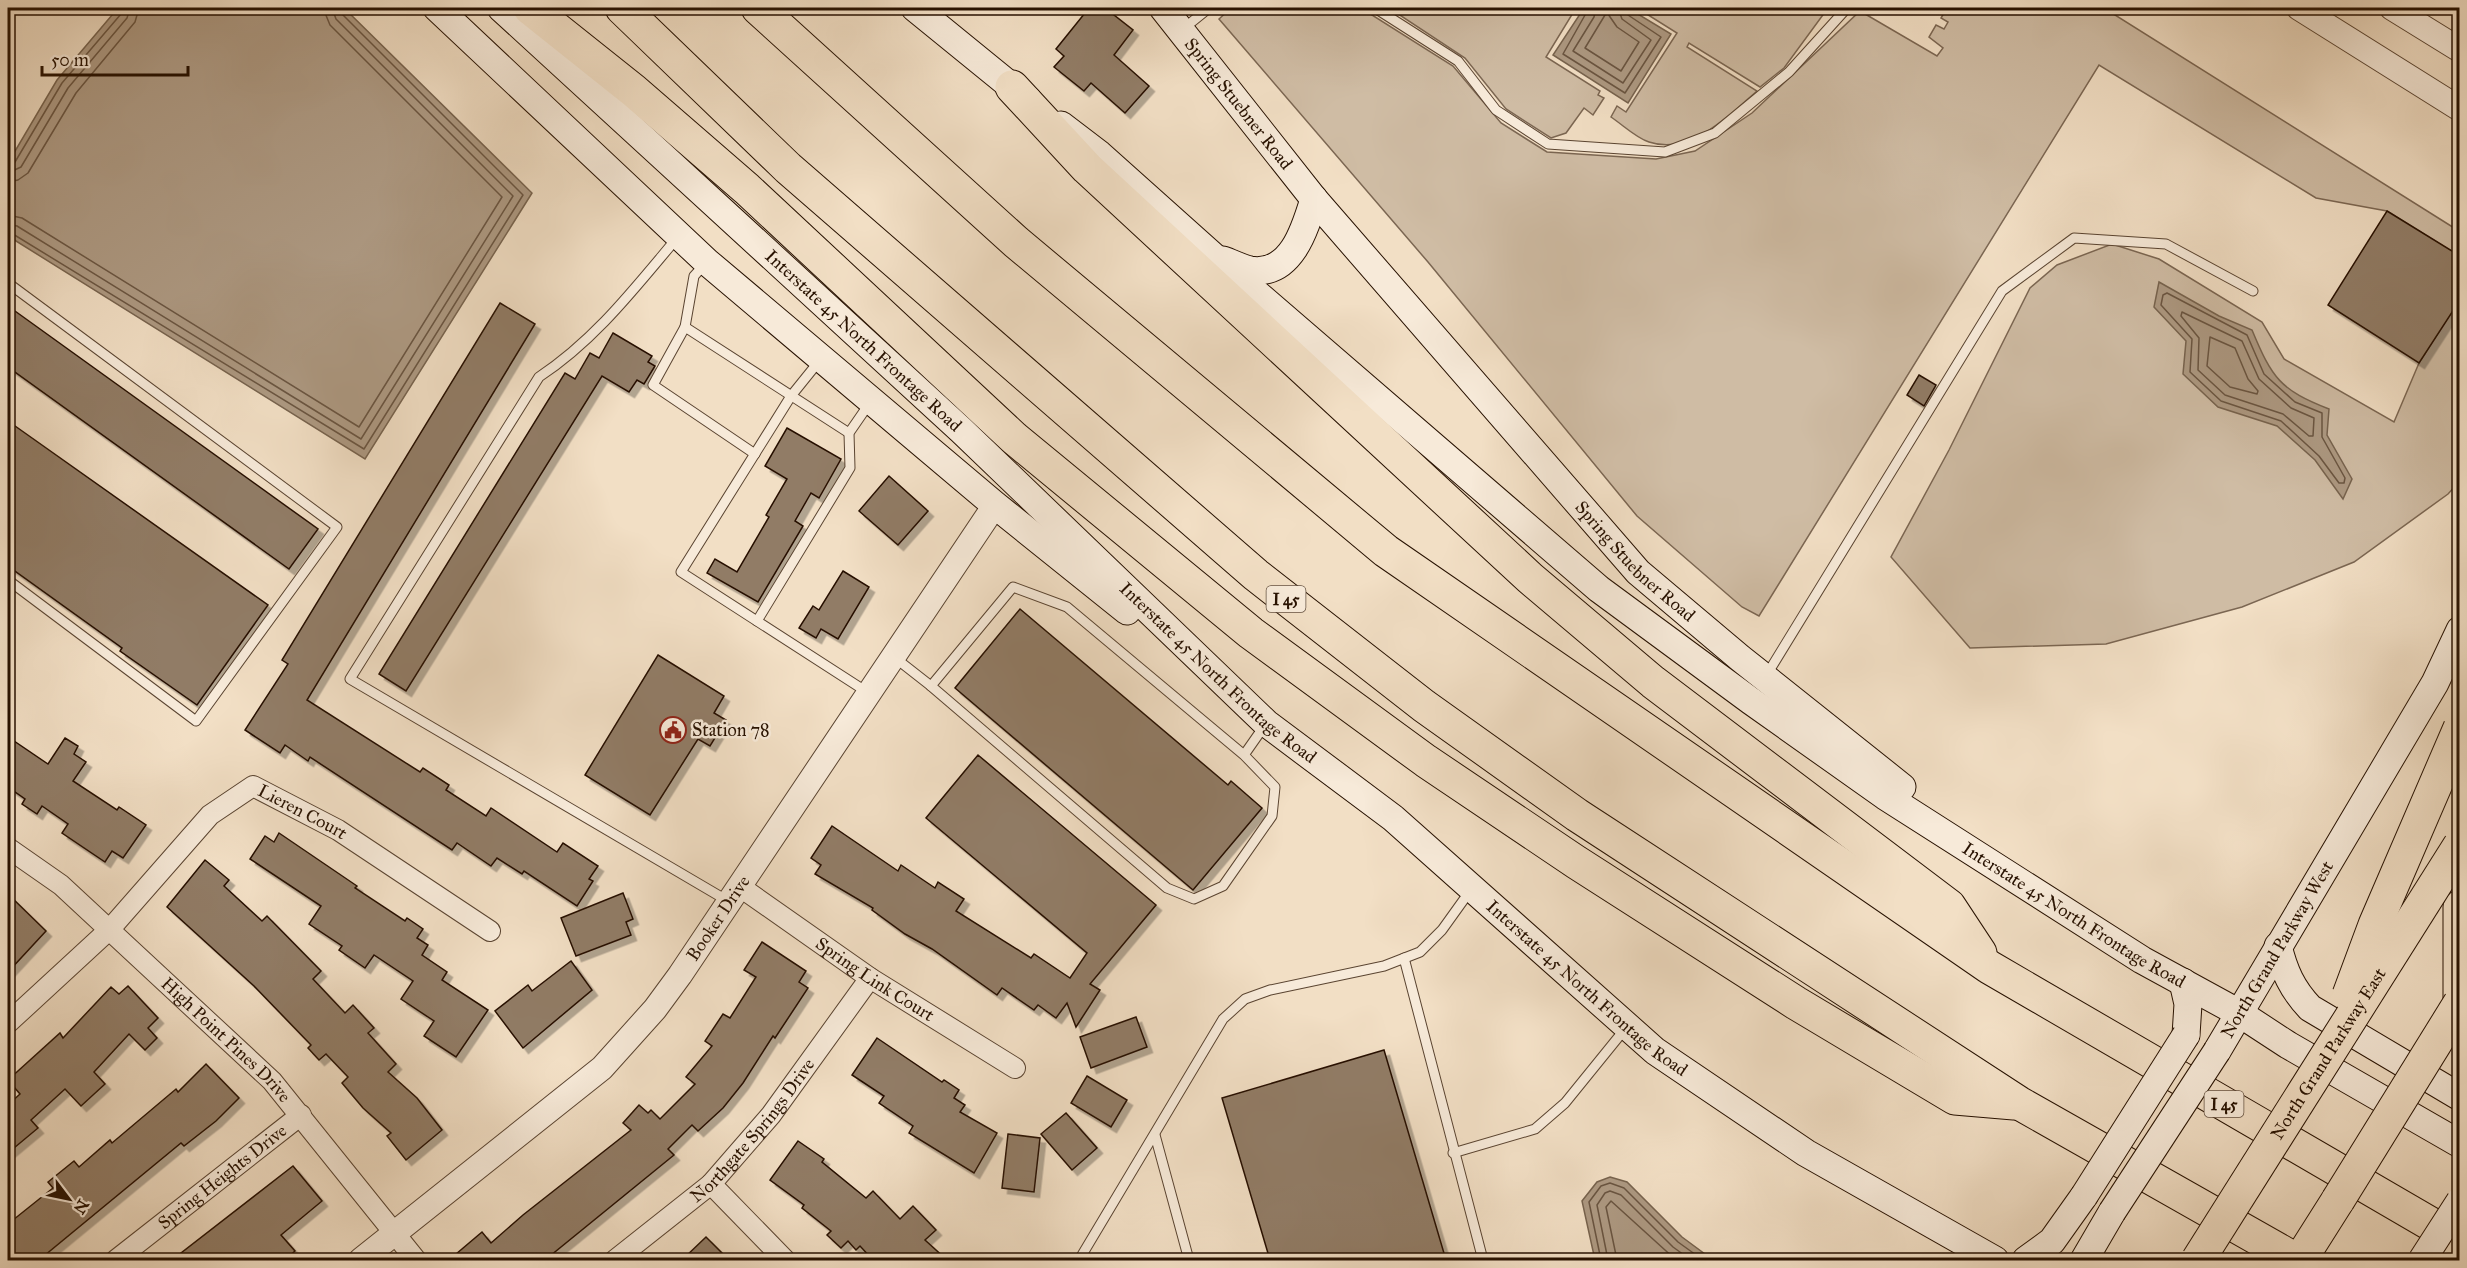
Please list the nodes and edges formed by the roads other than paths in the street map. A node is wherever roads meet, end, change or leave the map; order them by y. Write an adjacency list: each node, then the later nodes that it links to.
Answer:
1 (437, 8): 18 (main road)
2 (501, 8): 37 (main road, Interstate 45 North Frontage Road)
3 (530, 8): 61 (highway)
4 (622, 8): 61 (highway, I 45)
5 (758, 8): 50 (highway, I 45)
6 (915, 8): 15 (main road)
7 (1163, 8): 13 (main road, Spring Stuebner Road)
8 (1209, 8): 13 (lane)
9 (1375, 8): 10 (lane)
10 (1847, 8)
11 (2299, 8): 16 (street)
12 (2392, 8): 14 (street)
13 (1181, 30): 17 (main road, Spring Stuebner Road)
14 (2460, 50)
15 (1012, 87): 19 (main road); 50 (highway)
16 (2460, 109)
17 (1314, 199): 19 (main road); 35 (main road, Spring Stuebner Road)
18 (678, 236): 20 (main road); 44 (lane)
19 (1213, 256): 35 (main road)
20 (706, 262): 23 (lane); 24 (main road)
21 (8, 283): 30 (lane)
22 (2253, 291): 35 (lane)
23 (685, 327): 25 (lane); 28 (lane)
24 (820, 359): 25 (lane); 26 (main road)
25 (791, 396): 27 (lane); 28 (lane)
26 (871, 402): 27 (lane); 29 (main road)
27 (849, 434): 31 (lane)
28 (755, 454): 31 (lane)
29 (995, 505): 33 (street, Booker Drive); 37 (main road)
30 (8, 580)
31 (757, 621): 36 (lane)
32 (2460, 630): 48 (main road, North Grand Parkway West)
33 (894, 657): 34 (lane); 36 (street, Booker Drive)
34 (931, 686): 39 (lane); 39 (lane)
35 (1758, 689): 42 (main road, Spring Stuebner Road)
36 (869, 693): 44 (street, Booker Drive)
37 (1266, 723): 39 (lane); 43 (main road, Interstate 45 North Frontage Road)
38 (2460, 728): 58 (highway, bridge)
39 (1244, 755)
40 (2460, 845): 58 (highway, North Grand Parkway East, bridge)
41 (8, 848): 46 (street, High Point Pines Drive)
42 (2004, 874): 52 (main road, Interstate 45 North Frontage Road)
43 (1472, 889): 49 (lane); 56 (main road, Interstate 45 North Frontage Road)
44 (733, 894): 51 (street, Spring Link Court); 69 (street, Booker Drive)
45 (2460, 907): 53 (highway)
46 (110, 929): 47 (street, Lieren Court); 55 (street); 62 (street, High Point Pines Drive)
47 (490, 931)
48 (2278, 946): 54 (main road, North Grand Parkway West); 60 (main road)
49 (1404, 958): 63 (lane); 65 (lane)
50 (1989, 967): 70 (highway, I 45)
51 (870, 978): 59 (street, Spring Link Court); 66 (street, Northgate Springs Drive)
52 (2183, 982): 54 (main road, Interstate 45 North Frontage Road); 81 (main road, bridge)
53 (2460, 1003): 67 (highway, bridge)
54 (2239, 1013): 64 (main road, Interstate 45 North Frontage Road); 82 (main road, North Grand Parkway West, bridge)
55 (8, 1023)
56 (1626, 1027): 65 (lane); 80 (main road, Interstate 45 North Frontage Road)
57 (2460, 1041): 67 (highway, bridge)
58 (2324, 1060): 83 (highway, North Grand Parkway East, bridge)
59 (1015, 1068)
60 (2460, 1097)
61 (2019, 1103): 84 (highway, I 45)
62 (301, 1115): 69 (street, High Point Pines Drive); 72 (street, Spring Heights Drive)
63 (1155, 1134): 77 (lane); 78 (lane)
64 (2460, 1144)
65 (1453, 1153): 79 (lane)
66 (711, 1185): 75 (street, Northgate Springs Drive); 76 (street)
67 (2338, 1200): 84 (highway)
68 (2460, 1201): 85 (main road, bridge)
69 (395, 1233): 73 (street, Booker Drive); 74 (street, High Point Pines Drive)
70 (2460, 1241)
71 (2460, 1249): 86 (main road)
72 (116, 1260)
73 (361, 1260)
74 (416, 1260)
75 (615, 1260)
76 (785, 1260)
77 (1079, 1260)
78 (1189, 1260)
79 (1483, 1260)
80 (1995, 1260)
81 (2026, 1260)
82 (2084, 1260)
83 (2198, 1260)
84 (2298, 1260)
85 (2422, 1260)
86 (2452, 1260)

